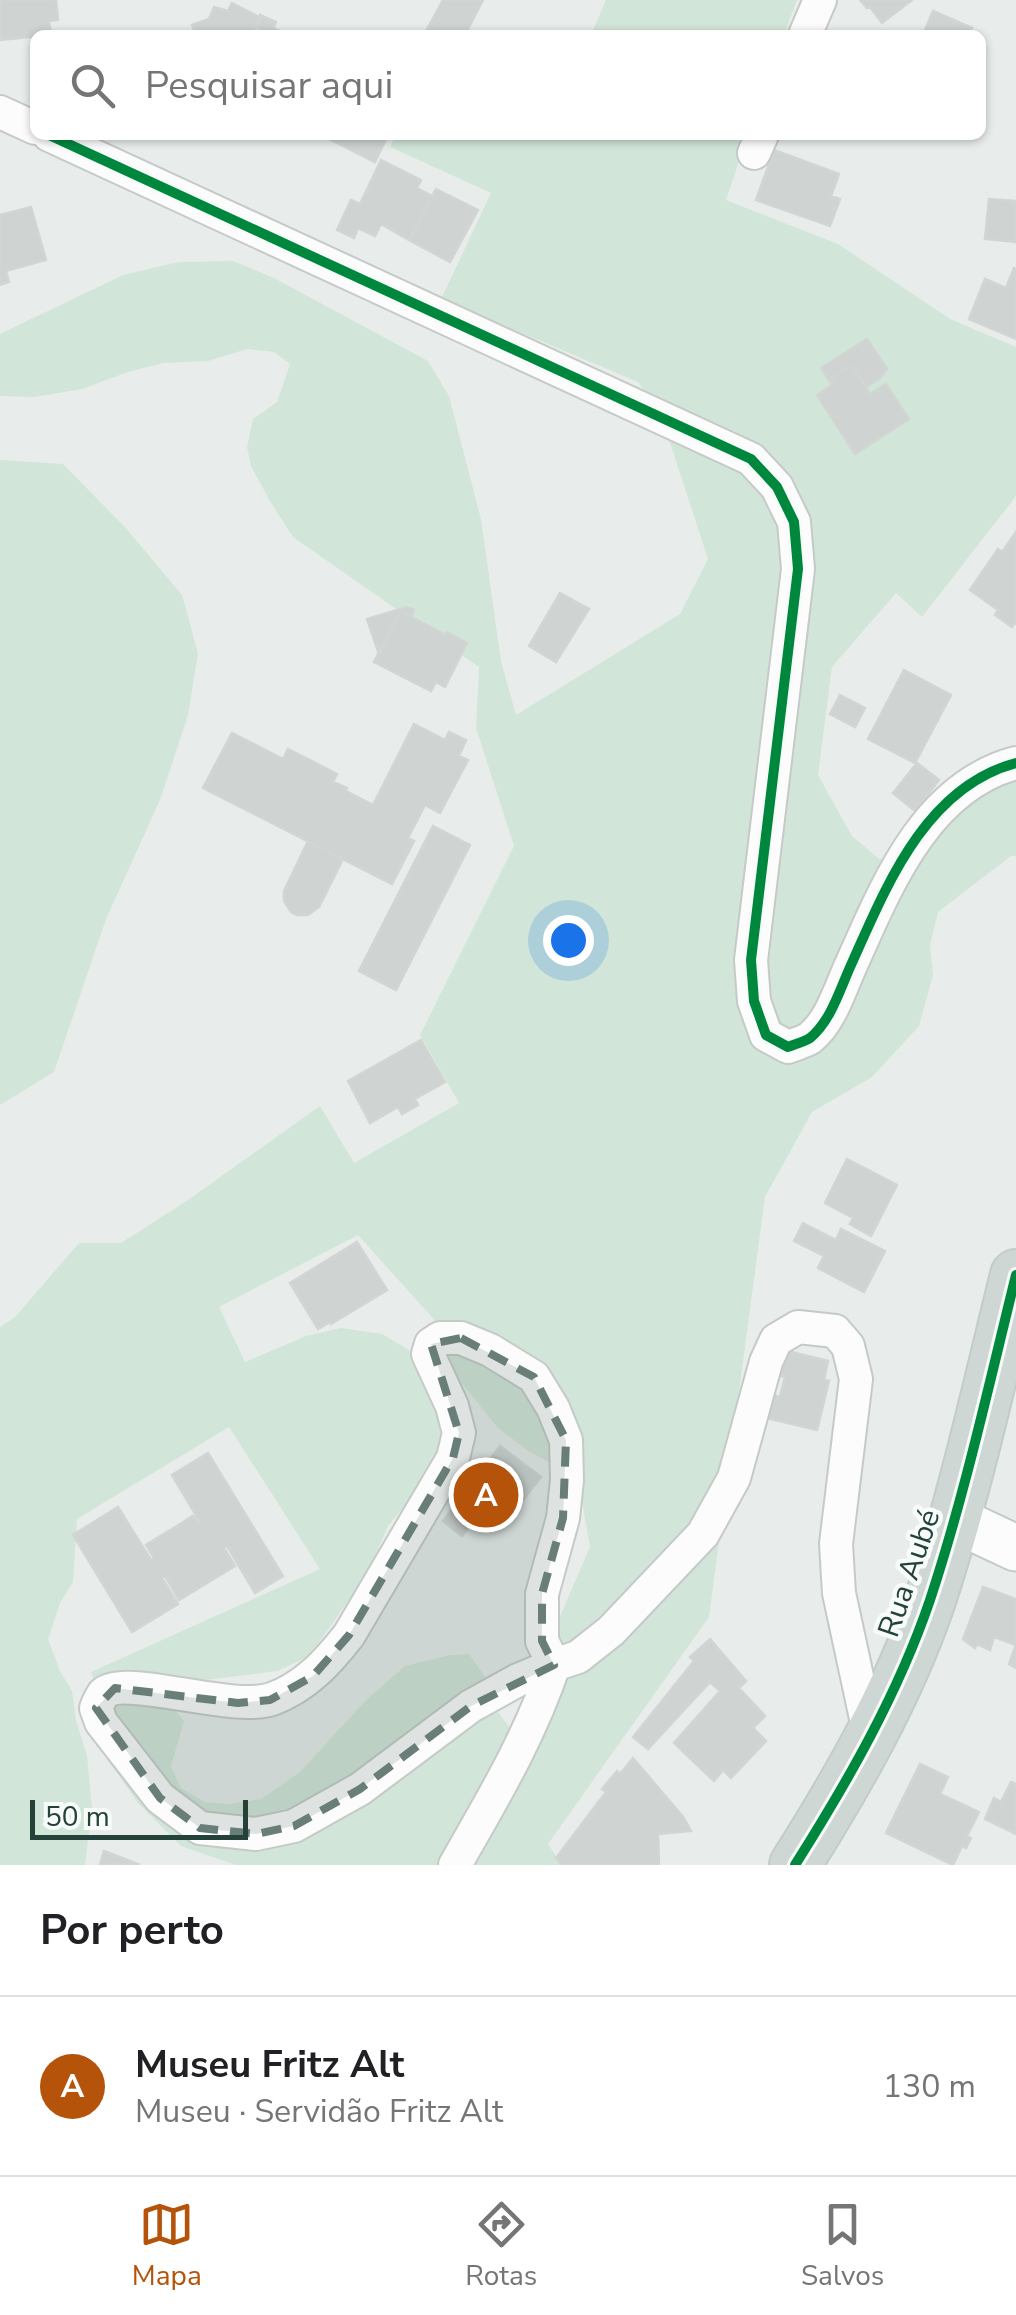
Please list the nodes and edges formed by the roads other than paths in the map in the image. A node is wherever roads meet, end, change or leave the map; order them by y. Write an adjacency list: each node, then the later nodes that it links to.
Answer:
1 (820, 0): 2 (street)
2 (806, 30)
3 (0, 112): 4 (street)
4 (30, 126)
5 (61, 140): 6 (street)
6 (1016, 763)
7 (1016, 1276): 8 (main road, Rua Aubé)
8 (954, 1519): 9 (main road); 11 (main road, Rua Aubé)
9 (1016, 1548)
10 (554, 1665): 10 (street); 11 (street); 12 (street)
11 (870, 1738): 13 (main road, Rua Aubé)
12 (455, 1865)
13 (795, 1865)

